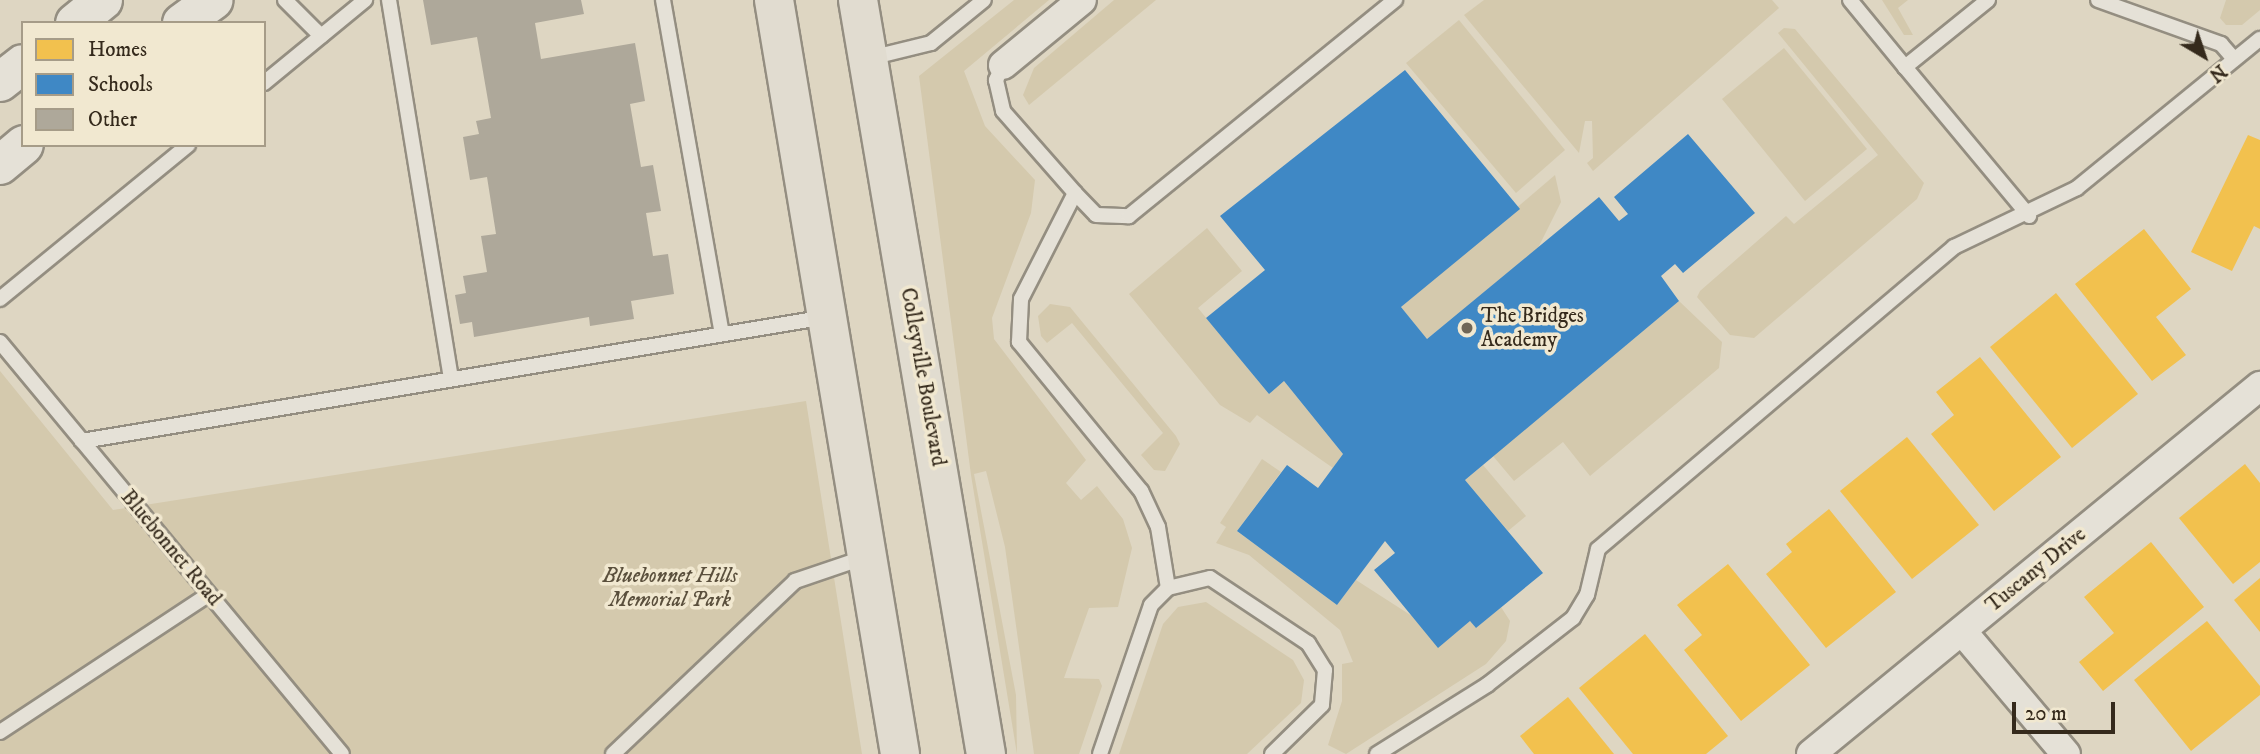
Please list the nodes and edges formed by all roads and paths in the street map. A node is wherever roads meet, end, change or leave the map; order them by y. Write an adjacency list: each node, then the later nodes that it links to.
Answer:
1 (103, 0): 16 (main road)
2 (166, 0): 17 (main road)
3 (214, 0): 18 (main road)
4 (285, 0): 19 (lane)
5 (365, 0): 19 (lane)
6 (389, 0): 37 (lane)
7 (663, 0): 35 (lane)
8 (774, 0): 34 (main road)
9 (858, 0): 21 (main road, Colleyville Boulevard)
10 (984, 0): 21 (lane)
11 (1082, 0): 23 (street)
12 (1395, 0): 31 (lane)
13 (1850, 0): 25 (lane)
14 (1988, 0): 25 (lane)
15 (2098, 0): 22 (lane)
16 (77, 21)
17 (156, 21)
18 (185, 21)
19 (321, 36): 26 (lane)
20 (2260, 39): 22 (lane)
21 (868, 59): 48 (main road, Colleyville Boulevard)
22 (2234, 59): 32 (lane)
23 (1003, 65): 31 (lane)
24 (21, 66): 27 (main road)
25 (1905, 67): 32 (lane)
26 (266, 81)
27 (0, 82)
28 (22, 147): 30 (main road)
29 (186, 147): 33 (lane)
30 (0, 165)
31 (1074, 193): 41 (lane)
32 (2029, 216): 51 (lane)
33 (0, 299)
34 (827, 317): 35 (lane); 40 (main road)
35 (722, 333): 37 (lane)
36 (0, 342): 39 (lane, Bluebonnet Road)
37 (451, 378): 39 (lane)
38 (2260, 386): 43 (street, Tuscany Drive)
39 (82, 441): 42 (lane, Bluebonnet Road)
40 (867, 557): 46 (lane); 47 (main road)
41 (1168, 588): 49 (lane); 50 (lane)
42 (209, 594): 44 (lane); 45 (lane, Bluebonnet Road)
43 (1962, 631): 52 (street, Tuscany Drive); 53 (street)
44 (0, 732)
45 (342, 754)
46 (613, 754)
47 (901, 754)
48 (986, 754)
49 (1100, 754)
50 (1272, 754)
51 (1377, 754)
52 (1811, 754)
53 (2066, 754)

